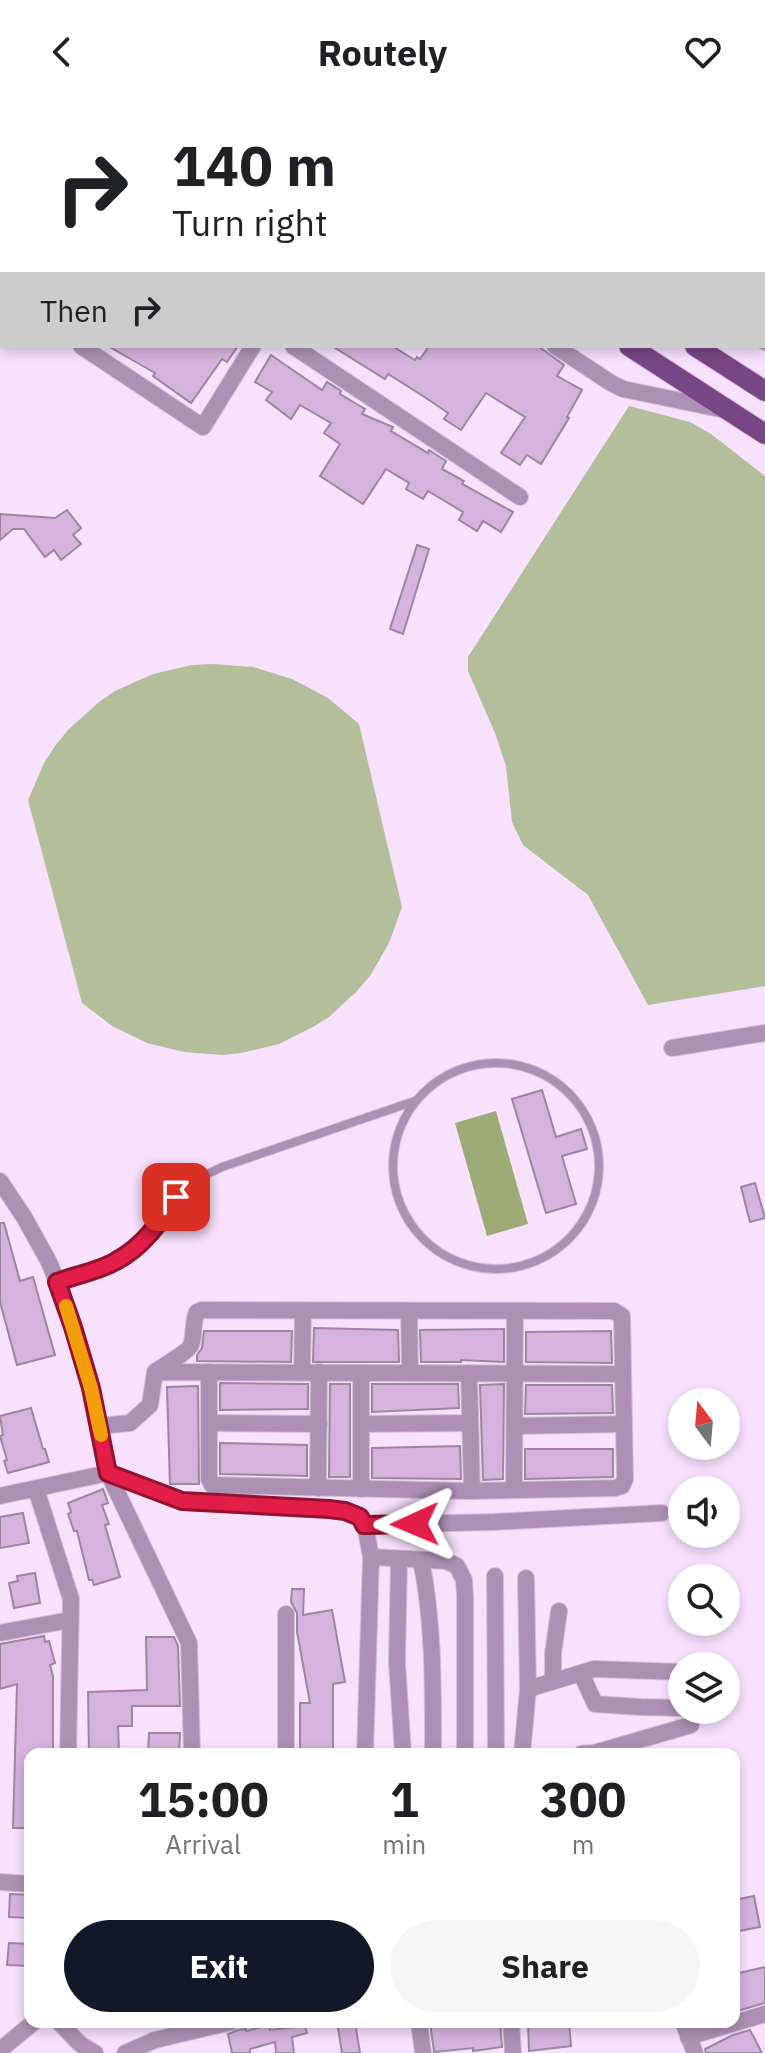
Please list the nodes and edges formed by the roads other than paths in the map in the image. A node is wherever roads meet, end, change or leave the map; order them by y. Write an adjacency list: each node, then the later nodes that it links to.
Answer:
1 (84, 348): 2 (street)
2 (252, 348)
3 (296, 348): 10 (street)
4 (558, 348): 8 (street)
5 (632, 348): 8 (main road)
6 (698, 348): 7 (main road)
7 (765, 391)
8 (730, 411): 9 (main road)
9 (765, 434)
10 (520, 497)
11 (765, 1033): 12 (street)
12 (672, 1048)
13 (416, 1100): 13 (lane); 15 (lane)
14 (0, 1181): 15 (street)
15 (57, 1282): 32 (street)
16 (303, 1311): 17 (street); 19 (street); 21 (street)
17 (409, 1311): 18 (street); 23 (street)
18 (515, 1311): 25 (street); 26 (street)
19 (155, 1372): 20 (street); 32 (street)
20 (209, 1372): 21 (street); 27 (street)
21 (311, 1372): 22 (street); 29 (street)
22 (361, 1373): 23 (street); 30 (street)
23 (410, 1373): 24 (street)
24 (469, 1373): 25 (street); 28 (street)
25 (515, 1373): 26 (street); 33 (street)
26 (623, 1374): 31 (street)
27 (209, 1423): 29 (street); 35 (street)
28 (470, 1423): 30 (street); 39 (street)
29 (319, 1424): 35 (street)
30 (361, 1424): 37 (street)
31 (624, 1424): 33 (street); 38 (street)
32 (99, 1426): 34 (street)
33 (515, 1426): 38 (street)
34 (108, 1473): 36 (street); 42 (street); 59 (street)
35 (318, 1488): 37 (street)
36 (36, 1489): 40 (street); 50 (street)
37 (361, 1489): 39 (street)
38 (514, 1490): 39 (street)
39 (472, 1491)
40 (0, 1496)
41 (662, 1513): 42 (street)
42 (364, 1525): 43 (street)
43 (371, 1557): 44 (street); 61 (street)
44 (399, 1559): 45 (street); 62 (street)
45 (421, 1560): 63 (street); 64 (street)
46 (495, 1576): 65 (street)
47 (526, 1578): 55 (street)
48 (559, 1611): 54 (street)
49 (286, 1614): 60 (street)
50 (70, 1620): 51 (street); 58 (street)
51 (0, 1633)
52 (668, 1672): 53 (street)
53 (581, 1673): 54 (street); 56 (street)
54 (553, 1681): 55 (street)
55 (528, 1689): 66 (street)
56 (668, 1708)
57 (691, 1725): 67 (street)
58 (68, 1748)
59 (192, 1748)
60 (286, 1748)
61 (365, 1748)
62 (403, 1748)
63 (433, 1748)
64 (465, 1748)
65 (496, 1748)
66 (523, 1748)
67 (611, 1748)
68 (0, 1882): 69 (street)
69 (24, 1884)
70 (765, 2014): 71 (street)
71 (740, 2019)
72 (27, 2028): 78 (street)
73 (63, 2028): 79 (street)
74 (206, 2028): 80 (street)
75 (420, 2028): 81 (street)
76 (511, 2028): 82 (street)
77 (686, 2029): 83 (street)
78 (0, 2050)
79 (95, 2053)
80 (125, 2053)
81 (423, 2053)
82 (513, 2053)
83 (695, 2053)

